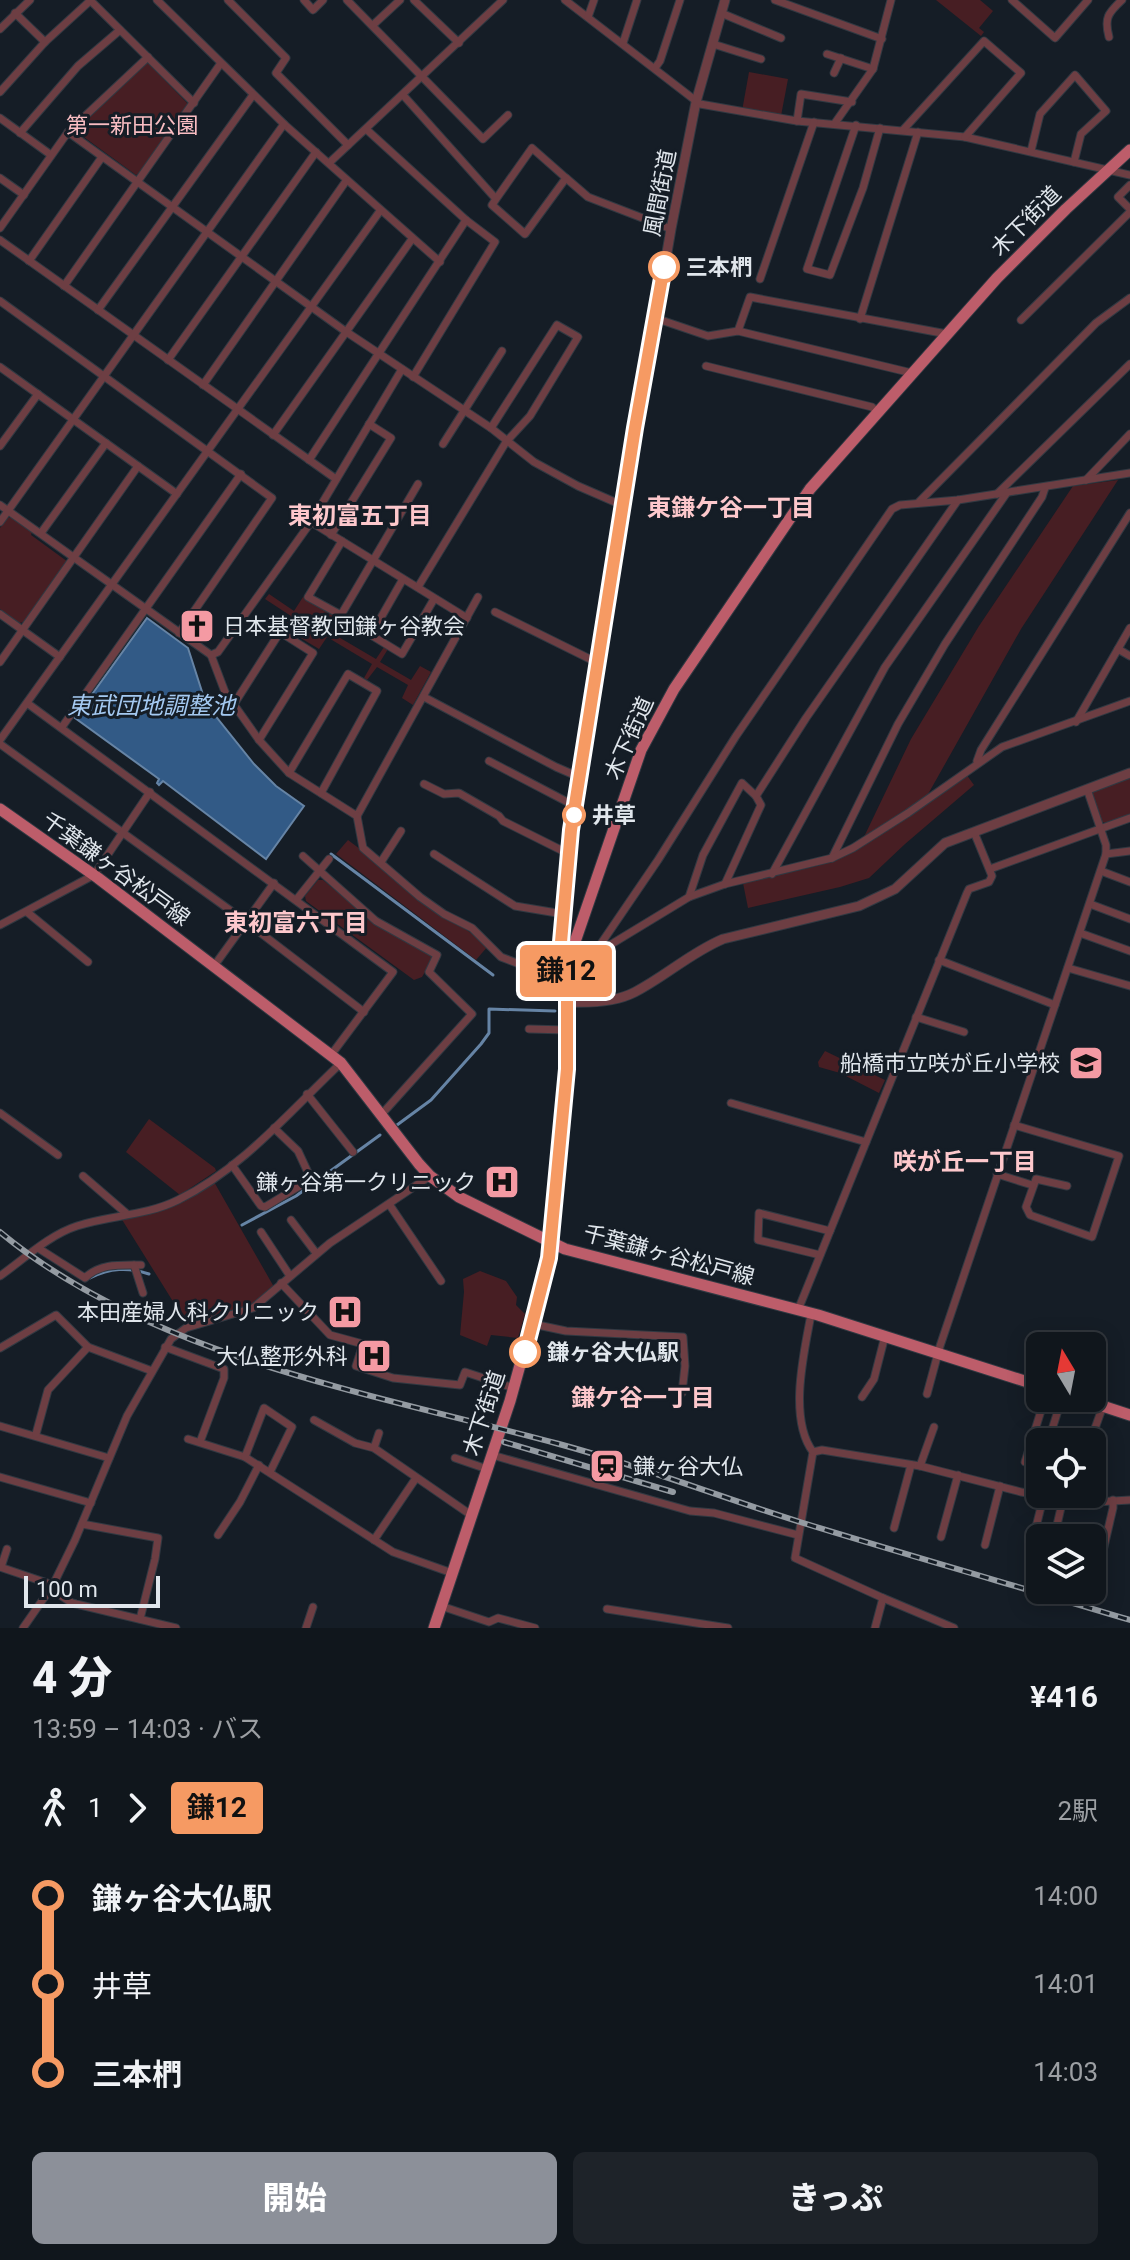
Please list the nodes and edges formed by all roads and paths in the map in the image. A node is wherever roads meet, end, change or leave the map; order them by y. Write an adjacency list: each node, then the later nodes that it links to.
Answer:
1 (30, 0): 21 (street)
2 (91, 0): 26 (street); 30 (street)
3 (157, 0): 38 (street)
4 (228, 0): 63 (street)
5 (304, 0): 6 (street)
6 (323, 0)
7 (347, 0): 24 (street)
8 (400, 0): 24 (street)
9 (414, 0): 31 (street)
10 (503, 0): 31 (street)
11 (565, 0): 23 (street)
12 (594, 0): 23 (street)
13 (637, 0): 32 (street)
14 (680, 0): 39 (street)
15 (725, 0): 22 (street, 風間街道)
16 (775, 0): 29 (street)
17 (891, 0): 29 (street)
18 (1012, 0): 19 (street)
19 (1088, 0)
20 (1122, 0): 27 (street)
21 (15, 13): 25 (street); 30 (street)
22 (721, 13): 28 (street); 33 (street, 風間街道)
23 (588, 17): 32 (street)
24 (373, 25): 42 (street)
25 (0, 29)
26 (120, 30): 35 (street); 61 (street)
27 (1109, 37)
28 (781, 38)
29 (882, 39): 40 (street)
30 (45, 42): 43 (street)
31 (459, 43): 42 (street)
32 (623, 43): 39 (street)
33 (713, 44): 37 (street); 46 (street, 風間街道)
34 (827, 54): 36 (street)
35 (148, 57): 48 (street); 59 (street)
36 (841, 58): 40 (street); 41 (street)
37 (761, 59)
38 (221, 63): 44 (street); 48 (street)
39 (655, 68): 46 (street)
40 (873, 69): 47 (street)
41 (834, 73)
42 (423, 76): 45 (street); 49 (street)
43 (0, 92)
44 (253, 95): 54 (street); 80 (street)
45 (403, 95): 57 (street); 79 (street)
46 (696, 102): 51 (street); 85 (street, 風間街道)
47 (852, 102): 51 (street); 53 (street)
48 (194, 103): 76 (street)
49 (508, 115)
50 (0, 118): 61 (street)
51 (797, 121): 52 (street)
52 (814, 122): 53 (street); 92 (street)
53 (835, 123): 55 (street)
54 (284, 124): 66 (street); 86 (street)
55 (856, 125): 56 (street); 56 (street)
56 (880, 128): 58 (street)
57 (366, 129): 63 (street); 83 (street)
58 (903, 130): 60 (street); 62 (street)
59 (68, 132): 67 (street); 68 (street)
60 (918, 132): 62 (street); 100 (street)
61 (20, 133): 67 (street)
62 (965, 137): 65 (street)
63 (348, 145): 70 (street)
64 (1130, 150): 71 (main road, 木下街道)
65 (1031, 151): 69 (street); 69 (street)
66 (316, 152): 70 (street); 89 (street)
67 (51, 155): 78 (street)
68 (102, 157): 76 (street); 90 (street)
69 (1074, 162): 71 (street)
70 (329, 163): 75 (street)
71 (1108, 170): 72 (street); 104 (main road, 木下街道)
72 (1130, 175)
73 (0, 178): 78 (street)
74 (566, 178): 79 (street); 79 (street); 85 (street)
75 (346, 181): 81 (street); 93 (street)
76 (140, 182): 80 (street); 94 (street)
77 (1130, 185): 82 (street)
78 (24, 195): 84 (street)
79 (496, 199)
80 (172, 206): 86 (street); 98 (street)
81 (380, 211): 87 (street); 97 (street)
82 (1130, 211): 101 (street)
83 (466, 220): 91 (street); 115 (street)
84 (0, 228)
85 (671, 229): 99 (street, 風間街道)
86 (208, 231): 89 (street); 105 (street)
87 (412, 239): 91 (street); 102 (street)
88 (0, 240): 90 (street)
89 (242, 256): 93 (street); 108 (street)
90 (29, 261): 94 (street)
91 (440, 262): 107 (street)
92 (760, 279)
93 (276, 281): 97 (street); 116 (street)
94 (64, 286): 98 (street)
95 (1130, 298): 143 (street)
96 (0, 301): 114 (street)
97 (312, 306): 102 (street); 118 (street)
98 (98, 310): 105 (street)
99 (655, 318): 103 (street); 145 (street, 風間街道)
100 (860, 319): 103 (street); 104 (street)
101 (1021, 320)
102 (345, 331): 107 (street); 125 (street)
103 (738, 331): 113 (street)
104 (947, 334): 113 (main road, 木下街道)
105 (133, 335): 108 (street); 114 (street)
106 (502, 351): 119 (street)
107 (379, 354): 111 (street); 131 (street)
108 (168, 360): 116 (street)
109 (1130, 364): 141 (street)
110 (706, 366): 120 (street)
111 (402, 369): 115 (street); 122 (street)
112 (1, 371): 117 (street)
113 (912, 373): 120 (main road, 木下街道)
114 (105, 375): 121 (street); 130 (street)
115 (413, 377): 119 (street)
116 (203, 385): 118 (street)
117 (38, 394): 121 (street); 129 (street)
118 (237, 409): 125 (street); 130 (street)
119 (464, 411): 123 (street); 128 (street)
120 (877, 412): 229 (main road, 木下街道)
121 (73, 420): 127 (street); 146 (street)
122 (369, 424): 135 (street); 151 (street)
123 (491, 428): 126 (street); 126 (street)
124 (1130, 434): 136 (street)
125 (273, 435): 131 (street)
126 (506, 442): 145 (street); 157 (street)
127 (106, 443): 132 (street); 150 (street)
128 (443, 444)
129 (0, 446)
130 (208, 450): 134 (street); 139 (street)
131 (309, 460): 135 (street)
132 (138, 466): 139 (street); 153 (street)
133 (1130, 473): 136 (street)
134 (241, 474): 160 (street); 166 (street)
135 (336, 479): 149 (street)
136 (1084, 481): 138 (street)
137 (418, 484): 154 (street)
138 (1045, 488): 140 (street); 204 (street)
139 (177, 494): 156 (street)
140 (1006, 494): 141 (street); 210 (street)
141 (995, 495): 142 (street)
142 (958, 500): 143 (street); 190 (street)
143 (918, 503): 224 (street)
144 (0, 505): 146 (street)
145 (624, 506): 172 (street, 風間街道)
146 (8, 511): 148 (street); 150 (street)
147 (1130, 513): 182 (street)
148 (0, 522)
149 (311, 522): 151 (street); 168 (street)
150 (41, 533): 153 (street)
151 (331, 535): 152 (street)
152 (342, 541): 154 (street); 154 (street)
153 (74, 557): 156 (street); 165 (street)
154 (374, 560): 155 (street)
155 (403, 579): 157 (street); 159 (street)
156 (112, 585): 160 (street); 170 (street)
157 (418, 587): 159 (street)
158 (478, 597): 163 (street)
159 (434, 599): 163 (street)
160 (146, 609): 166 (street); 178 (street)
161 (495, 612): 172 (street)
162 (0, 614): 165 (street)
163 (467, 618): 173 (street)
164 (1130, 628): 167 (street)
165 (22, 630): 170 (street); 171 (street)
166 (179, 633): 168 (street)
167 (1118, 649): 169 (street); 177 (street)
168 (211, 655): 176 (street)
169 (1130, 656)
170 (60, 657): 175 (street)
171 (0, 662)
172 (598, 663): 185 (street, 風間街道)
173 (424, 697): 185 (street); 193 (street)
174 (1130, 701): 177 (street)
175 (27, 703): 178 (street); 180 (street)
176 (234, 704): 179 (street); 179 (street)
177 (1076, 722): 182 (street)
178 (62, 727): 188 (street)
179 (259, 740): 183 (street)
180 (0, 742): 198 (street)
181 (489, 761): 191 (street)
182 (976, 763): 204 (street)
183 (289, 773): 189 (street); 189 (street)
184 (1130, 773): 187 (street)
185 (579, 777): 191 (street, 風間街道)
186 (424, 784): 201 (street)
187 (1087, 789): 195 (street); 197 (street)
188 (150, 792): 198 (street); 213 (street)
189 (321, 793): 193 (street)
190 (756, 796): 214 (street); 215 (street)
191 (575, 806): 201 (street, 風間街道)
192 (0, 809): 211 (main road, 千葉鎌ヶ谷松戸線)
193 (357, 816): 206 (street)
194 (1130, 818): 195 (street)
195 (1101, 829): 202 (street); 207 (street)
196 (401, 831): 206 (street)
197 (974, 832): 207 (street); 232 (street)
198 (122, 834): 211 (street); 221 (street)
199 (1130, 851): 202 (street)
200 (434, 854): 219 (street)
201 (569, 854): 219 (street, 風間街道)
202 (1106, 854): 208 (street)
203 (303, 856): 209 (street)
204 (832, 858): 210 (street)
205 (329, 859): 209 (street)
206 (381, 862): 229 (street)
207 (990, 869): 226 (street)
208 (1101, 871): 212 (street); 217 (street)
209 (320, 873): 216 (street); 244 (street)
210 (772, 874): 214 (street)
211 (94, 875): 218 (street); 228 (main road, 千葉鎌ヶ谷松戸線)
212 (1130, 882)
213 (274, 883): 216 (street); 221 (street)
214 (725, 884): 215 (street)
215 (689, 897): 224 (street)
216 (297, 899): 234 (street)
217 (1090, 904): 220 (street); 223 (street)
218 (27, 912): 222 (street); 227 (street)
219 (563, 914): 229 (street, 風間街道)
220 (1130, 919)
221 (245, 921): 228 (street); 234 (street)
222 (0, 925)
223 (1080, 933): 225 (street); 230 (street)
224 (596, 951): 229 (street)
225 (1130, 951)
226 (939, 960): 233 (street); 235 (street)
227 (88, 962)
228 (214, 966): 239 (main road, 千葉鎌ヶ谷松戸線)
229 (567, 966): 232 (main road, 木下街道)
230 (1068, 968): 231 (street); 233 (street)
231 (1130, 986)
232 (566, 1002): 237 (main road, 木下街道)
233 (1055, 1005): 245 (street)
234 (364, 1012): 239 (street)
235 (916, 1017): 238 (street); 247 (street)
236 (529, 1029): 237 (street)
237 (567, 1030): 261 (main road, 木下街道)
238 (964, 1032)
239 (331, 1055): 240 (main road, 千葉鎌ヶ谷松戸線)
240 (341, 1063): 241 (street); 244 (main road, 千葉鎌ヶ谷松戸線)
241 (307, 1094): 246 (street); 248 (street)
242 (731, 1103): 247 (street)
243 (0, 1113): 249 (street)
244 (381, 1115): 253 (main road, 千葉鎌ヶ谷松戸線)
245 (1014, 1125): 251 (street); 254 (street)
246 (274, 1128): 250 (street); 250 (street)
247 (866, 1142): 259 (street)
248 (353, 1152)
249 (58, 1155)
250 (232, 1165): 257 (street)
251 (997, 1174): 254 (street); 277 (street)
252 (83, 1176): 257 (street)
253 (430, 1176): 256 (street); 261 (main road, 千葉鎌ヶ谷松戸線)
254 (1032, 1185): 255 (street)
255 (1067, 1186)
256 (389, 1204): 263 (street); 267 (street)
257 (127, 1214): 262 (street)
258 (291, 1220): 263 (street)
259 (830, 1231): 264 (street); 264 (street)
260 (261, 1232): 266 (street)
261 (551, 1242): 270 (main road, 千葉鎌ヶ谷松戸線); 272 (main road, 木下街道)
262 (38, 1248): 265 (street); 269 (street)
263 (316, 1253): 266 (street)
264 (820, 1255): 270 (street)
265 (0, 1276)
266 (290, 1276): 268 (street)
267 (441, 1281)
268 (281, 1283): 275 (street); 280 (street)
269 (143, 1293)
270 (798, 1310): 273 (main road, 千葉鎌ヶ谷松戸線)
271 (810, 1320): 295 (street)
272 (533, 1324): 280 (main road, 木下街道); 281 (street)
273 (885, 1336): 277 (main road, 千葉鎌ヶ谷松戸線); 283 (street)
274 (88, 1347): 276 (street); 278 (street); 291 (street)
275 (165, 1347): 278 (street); 293 (street)
276 (0, 1348)
277 (938, 1353): 279 (main road, 千葉鎌ヶ谷松戸線); 282 (street)
278 (152, 1371): 298 (street)
279 (1026, 1381)
280 (514, 1388): 296 (main road, 木下街道)
281 (682, 1393)
282 (927, 1394)
283 (862, 1397)
284 (1106, 1407): 286 (main road)
285 (1041, 1412): 300 (street)
286 (1130, 1415)
287 (314, 1420): 294 (street)
288 (0, 1426): 291 (street)
289 (934, 1427): 302 (street)
290 (379, 1433): 294 (street)
291 (36, 1434): 298 (street)
292 (188, 1439): 293 (street)
293 (200, 1442): 297 (street)
294 (374, 1448): 307 (street)
295 (813, 1452): 302 (street); 319 (street)
296 (492, 1455): 303 (main road, 木下街道); 319 (street)
297 (245, 1457): 301 (street); 304 (street)
298 (109, 1458): 313 (street)
299 (455, 1458): 303 (street)
300 (1025, 1462)
301 (259, 1465): 304 (street); 318 (street)
302 (916, 1466): 305 (street); 316 (street)
303 (487, 1469): 314 (main road, 木下街道)
304 (270, 1472): 321 (street)
305 (958, 1475): 308 (street); 320 (street)
306 (0, 1477): 313 (street)
307 (416, 1478): 314 (street); 321 (street)
308 (1000, 1486): 309 (street); 322 (street)
309 (1026, 1491)
310 (1113, 1500): 311 (street); 312 (street); 317 (street)
311 (1130, 1500)
312 (1106, 1501)
313 (91, 1503): 315 (street)
314 (471, 1515): 325 (main road, 木下街道)
315 (82, 1524): 326 (street); 331 (street)
316 (894, 1528)
317 (1106, 1533)
318 (218, 1535)
319 (798, 1535): 327 (street)
320 (941, 1537)
321 (374, 1540): 325 (street)
322 (985, 1545)
323 (7, 1549): 324 (street)
324 (0, 1567): 326 (street)
325 (452, 1573): 328 (main road, 木下街道)
326 (52, 1587): 331 (street); 332 (street)
327 (883, 1598): 338 (street); 339 (street)
328 (441, 1606): 335 (main road, 木下街道); 336 (street)
329 (313, 1607): 334 (street)
330 (607, 1609): 337 (street)
331 (140, 1619): 333 (street)
332 (23, 1628)
333 (176, 1628)
334 (306, 1628)
335 (434, 1628)
336 (535, 1628)
337 (728, 1628)
338 (877, 1628)
339 (954, 1628)

